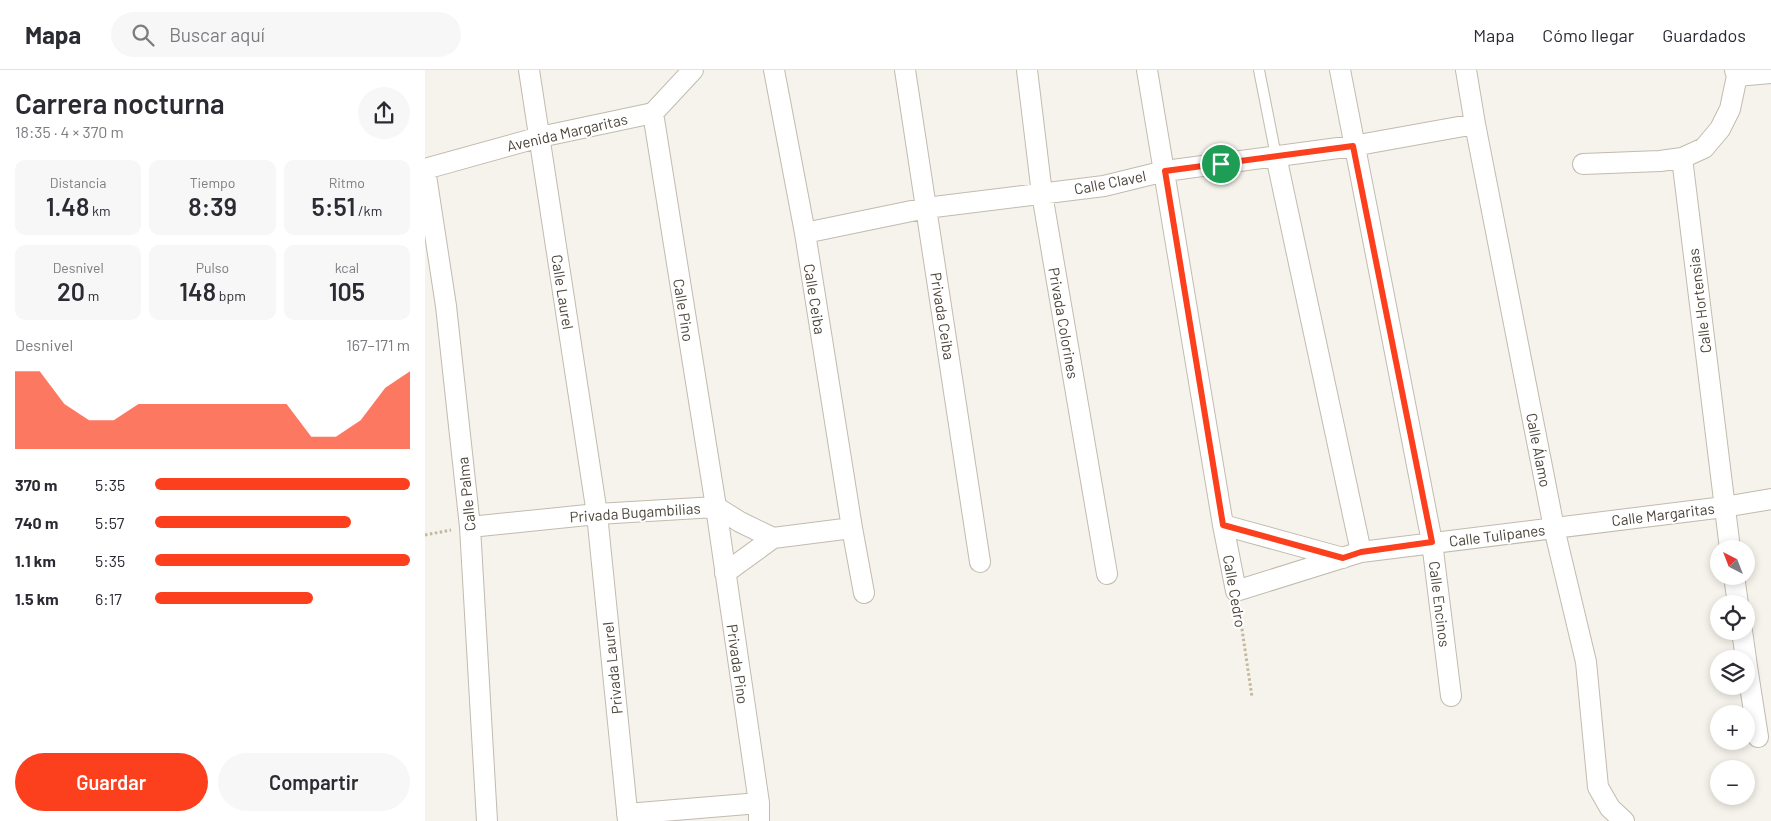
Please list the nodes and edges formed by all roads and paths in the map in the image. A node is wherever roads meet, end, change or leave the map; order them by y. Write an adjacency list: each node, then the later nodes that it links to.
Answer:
1 (529, 70): 14 (street, Calle Laurel)
2 (774, 70): 23 (street, Calle Ceiba)
3 (905, 70): 22 (street, Privada Ceiba)
4 (1027, 70): 21 (street, Privada Colorines)
5 (1147, 70): 20 (street, Calle Cedro)
6 (1259, 70): 16 (lane)
7 (1340, 70): 15 (street, Calle Encinos)
8 (1466, 70): 13 (street, Calle Álamo)
9 (691, 71): 12 (street)
10 (1736, 73): 11 (street); 17 (street)
11 (1771, 73)
12 (653, 112): 14 (street, Avenida Margaritas); 25 (street, Calle Pino)
13 (1475, 124): 15 (street, Calle Clavel); 31 (street, Calle Álamo)
14 (540, 137): 19 (street, Avenida Margaritas); 27 (street, Calle Laurel)
15 (1353, 146): 16 (street, Calle Clavel); 34 (street, Calle Encinos)
16 (1276, 156): 20 (street, Calle Clavel); 35 (street)
17 (1682, 158): 18 (street); 26 (street, Calle Hortensias)
18 (1583, 164)
19 (425, 168): 29 (street, Calle Palma)
20 (1165, 171): 21 (street, Calle Clavel); 28 (street, Calle Cedro)
21 (1042, 194): 22 (street, Calle Clavel); 38 (street, Privada Colorines)
22 (926, 208): 23 (street, Calle Clavel); 36 (street, Privada Ceiba)
23 (805, 233): 30 (street, Calle Ceiba)
24 (1771, 499): 26 (street, Calle Margaritas)
25 (716, 507): 27 (street, Privada Bugambilias); 32 (street, Privada Bugambilias); 37 (street, Privada Pino)
26 (1724, 507): 31 (street, Calle Margaritas); 33 (street, Calle Hortensias)
27 (597, 514): 29 (street, Privada Bugambilias); 46 (street, Privada Laurel)
28 (1223, 525): 35 (street); 39 (street, Calle Cedro)
29 (470, 527): 47 (street, Calle Palma)
30 (852, 528): 32 (street); 40 (street)
31 (1554, 528): 34 (street, Calle Tulipanes); 48 (street, Calle Álamo)
32 (773, 538): 37 (street)
33 (1729, 540)
34 (1432, 542): 35 (street, Calle Tulipanes); 42 (street, Calle Encinos)
35 (1352, 555): 39 (street, Calle Tulipanes)
36 (980, 562)
37 (725, 573): 45 (street, Privada Pino)
38 (1107, 574)
39 (1236, 591): 43 (path, Calle Cedro)
40 (864, 593)
41 (1752, 695): 44 (street)
42 (1451, 696)
43 (1252, 697)
44 (1758, 737)
45 (759, 812): 46 (street)
46 (627, 817)
47 (487, 821)
48 (1624, 821)

